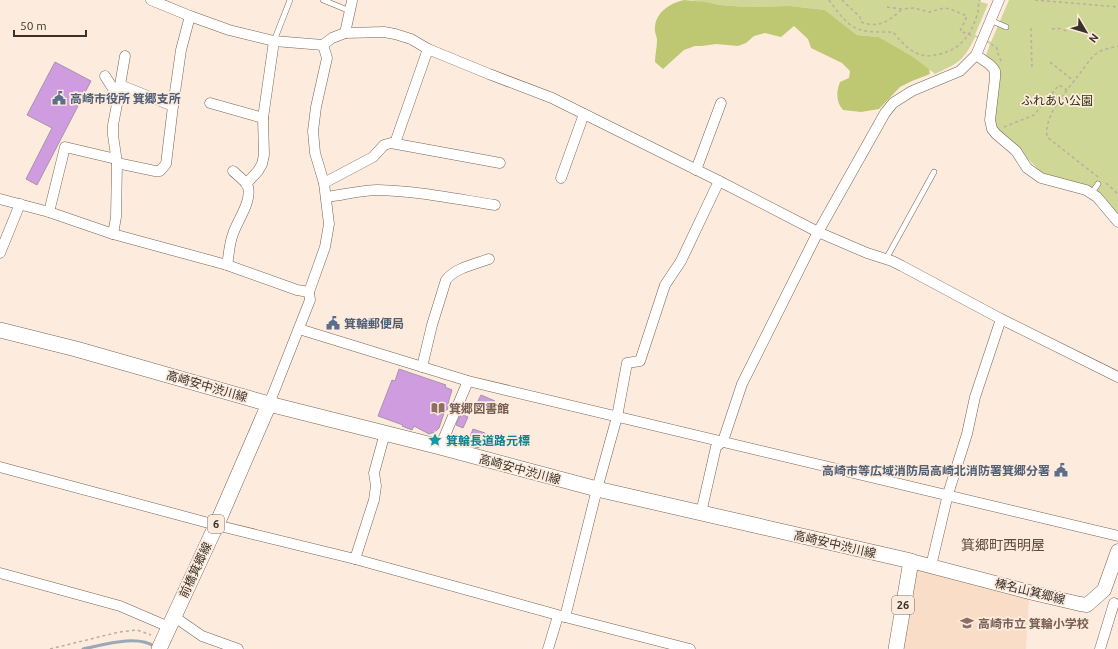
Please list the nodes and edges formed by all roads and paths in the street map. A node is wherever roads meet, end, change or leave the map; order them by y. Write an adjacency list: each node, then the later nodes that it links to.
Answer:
1 (151, 0): 13 (street)
2 (290, 0): 22 (lane)
3 (323, 0): 9 (lane)
4 (829, 0): 20 (path)
5 (842, 0): 12 (path)
6 (979, 0): 20 (path)
7 (999, 0): 14 (street)
8 (1035, 0): 10 (path)
9 (351, 6): 19 (street)
10 (1118, 6)
11 (886, 7): 12 (path)
12 (902, 9): 20 (path)
13 (190, 16): 22 (street); 38 (street)
14 (990, 20): 15 (lane); 28 (street)
15 (1006, 27)
16 (1031, 28): 31 (path)
17 (1052, 29): 18 (path)
18 (1067, 31)
19 (345, 33): 24 (street); 27 (street)
20 (969, 35): 21 (path)
21 (977, 38)
22 (274, 41): 24 (street); 40 (street)
23 (988, 42): 26 (path)
24 (323, 45): 50 (street)
25 (1118, 46): 33 (path)
26 (997, 48)
27 (428, 49): 39 (street); 42 (street)
28 (976, 55): 53 (street); 61 (street)
29 (125, 56): 34 (street)
30 (1050, 62): 33 (path)
31 (1032, 68)
32 (105, 76): 34 (street)
33 (1074, 82): 35 (path)
34 (118, 88): 38 (street); 43 (street)
35 (1067, 90): 41 (path); 54 (path)
36 (210, 103): 40 (street)
37 (721, 103): 45 (street)
38 (173, 106): 43 (street)
39 (584, 114): 45 (street); 48 (street)
40 (263, 118): 51 (street)
41 (1000, 125)
42 (395, 143): 44 (street); 50 (street)
43 (117, 161): 59 (street); 62 (street)
44 (500, 163)
45 (696, 170): 49 (street)
46 (233, 171): 51 (street)
47 (934, 172): 65 (lane)
48 (560, 178)
49 (719, 181): 61 (street); 75 (street)
50 (324, 183): 55 (street)
51 (246, 184): 66 (street)
52 (1098, 184): 53 (lane)
53 (1091, 194): 60 (street)
54 (1118, 194)
55 (326, 197): 58 (street); 67 (street)
56 (0, 199): 57 (street)
57 (20, 204): 59 (street); 63 (street)
58 (495, 205)
59 (49, 212): 62 (street)
60 (1118, 222)
61 (818, 232): 65 (street); 77 (street)
62 (114, 234): 66 (street)
63 (0, 253)
64 (489, 259): 71 (street)
65 (886, 259): 68 (street)
66 (228, 265): 67 (street)
67 (309, 292): 69 (street)
68 (1001, 319): 72 (street); 81 (street)
69 (299, 329): 71 (street); 74 (street)
70 (0, 330): 74 (main road, 高崎安中渋川線)
71 (422, 367): 73 (street)
72 (1118, 377)
73 (468, 380): 75 (street); 78 (street)
74 (269, 404): 76 (main road, 高崎安中渋川線); 83 (main road, 前橋箕郷線 / 6)
75 (617, 417): 77 (street); 80 (street)
76 (385, 433): 78 (main road, 高崎安中渋川線); 86 (street)
77 (723, 441): 81 (street); 82 (street)
78 (440, 447): 80 (main road, 高崎安中渋川線)
79 (0, 467): 83 (street)
80 (597, 489): 82 (main road, 高崎安中渋川線); 92 (street)
81 (948, 494): 84 (street); 88 (street)
82 (701, 513): 87 (main road, 高崎安中渋川線)
83 (216, 525): 86 (street); 93 (main road, 前橋箕郷線 / 6)
84 (1118, 536)
85 (1118, 551): 90 (main road)
86 (355, 559): 92 (street)
87 (911, 561): 88 (main road, 榛名山箕郷線); 98 (main road, 26)
88 (931, 566): 90 (main road, 榛名山箕郷線)
89 (0, 573): 93 (street)
90 (1096, 598): 91 (street)
91 (1116, 604): 99 (street)
92 (562, 616): 96 (street); 97 (street)
93 (165, 635): 94 (path); 95 (street)
94 (50, 649)
95 (238, 649)
96 (548, 649)
97 (690, 649)
98 (896, 649)
99 (1100, 649)

